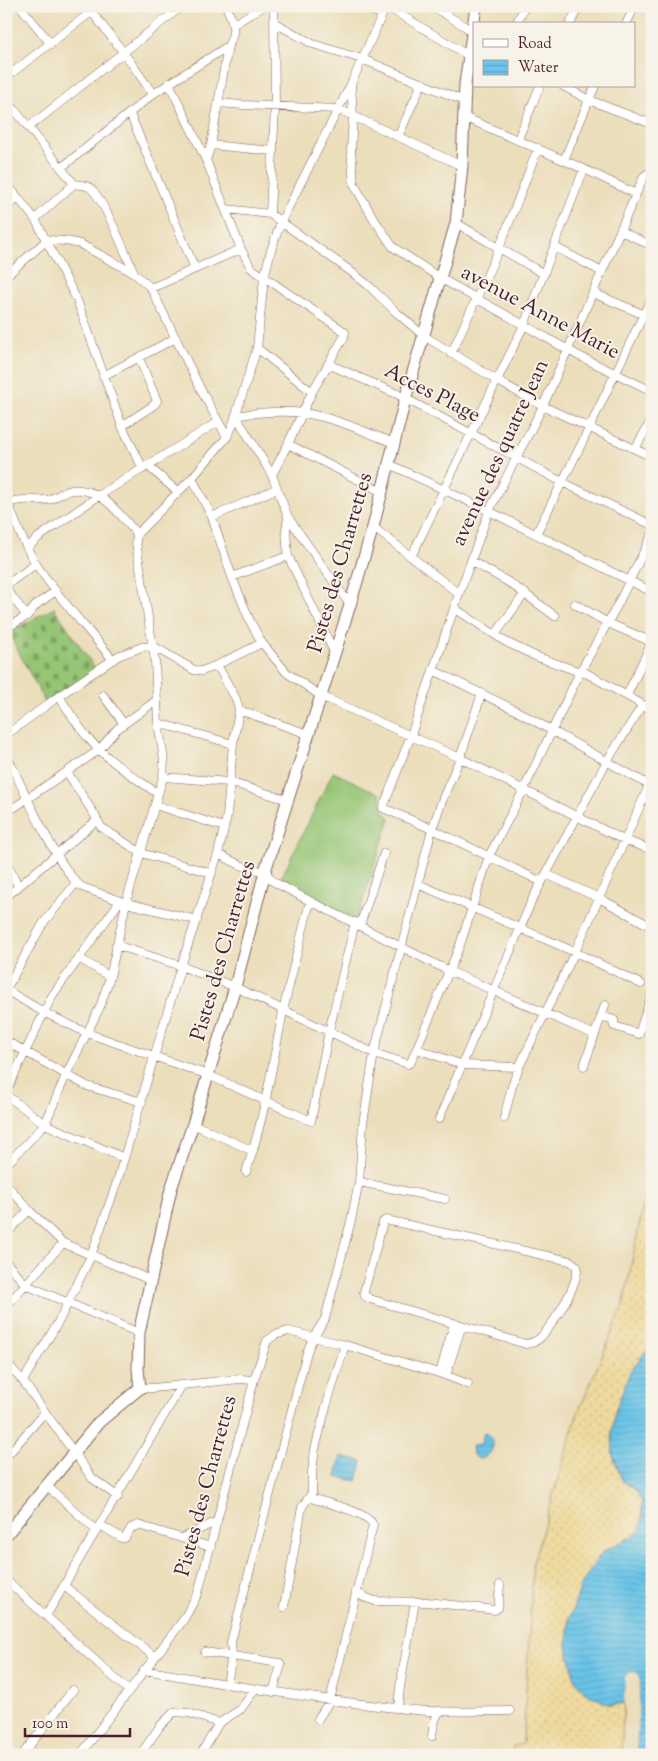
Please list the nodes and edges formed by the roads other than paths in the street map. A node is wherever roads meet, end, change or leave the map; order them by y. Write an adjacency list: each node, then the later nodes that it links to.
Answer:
1 (20, 6): 22 (street)
2 (99, 6): 13 (street)
3 (182, 6): 24 (street)
4 (226, 6): 20 (street)
5 (264, 6): 20 (street)
6 (274, 6): 19 (street)
7 (359, 6): 14 (street)
8 (432, 6): 21 (street)
9 (476, 6): 15 (main road, Pistes des Charrettes)
10 (524, 6): 16 (street)
11 (579, 6): 17 (street)
12 (635, 6): 18 (street)
13 (89, 9): 22 (street); 24 (street)
14 (385, 9): 25 (street); 26 (street)
15 (474, 22)
16 (517, 22)
17 (571, 22)
18 (627, 22)
19 (275, 23): 26 (street); 39 (street)
20 (234, 24): 23 (street)
21 (473, 32): 25 (main road, Pistes des Charrettes)
22 (50, 44): 27 (street)
23 (228, 46): 28 (street); 38 (street)
24 (124, 53): 34 (street); 45 (street)
25 (469, 56): 37 (main road, Pistes des Charrettes)
26 (362, 59): 29 (street); 30 (street)
27 (13, 72)
28 (169, 83): 34 (street); 51 (street)
29 (422, 83): 37 (street); 46 (street)
30 (350, 84): 40 (street); 42 (street, avenue Anne Marie)
31 (539, 88): 47 (street)
32 (567, 88): 36 (street)
33 (594, 88): 36 (street)
34 (153, 94): 41 (street)
35 (6, 99): 45 (street)
36 (589, 100): 44 (street); 52 (street)
37 (464, 101): 43 (main road, Pistes des Charrettes)
38 (219, 103): 39 (street); 48 (street)
39 (275, 106): 40 (street); 50 (street)
40 (338, 109): 42 (street); 65 (street)
41 (130, 114): 54 (street); 73 (street)
42 (353, 116): 46 (street); 79 (street, avenue Anne Marie)
43 (464, 116): 47 (street); 53 (main road, Pistes des Charrettes)
44 (651, 120)
45 (28, 127): 54 (street)
46 (398, 137): 53 (street)
47 (518, 139): 49 (street)
48 (212, 145): 50 (street); 51 (street)
49 (538, 148): 52 (street); 72 (street)
50 (273, 151): 63 (street)
51 (206, 160): 62 (street)
52 (564, 160): 55 (street)
53 (462, 166): 66 (main road, Pistes des Charrettes)
54 (61, 168): 58 (street)
55 (584, 169): 59 (street); 70 (street)
56 (649, 175): 59 (street, avenue des quatre Jean)
57 (6, 183): 60 (street)
58 (74, 184): 64 (street); 75 (street)
59 (636, 194): 67 (street, avenue des quatre Jean)
60 (18, 198): 61 (street); 64 (street)
61 (6, 208)
62 (226, 209): 63 (street); 71 (street)
63 (270, 214): 65 (street)
64 (35, 220): 68 (street)
65 (281, 222): 78 (street); 87 (street)
66 (456, 224): 72 (street); 79 (main road, Pistes des Charrettes)
67 (621, 231): 69 (street); 74 (street, avenue des quatre Jean)
68 (47, 240): 75 (street); 77 (street); 95 (street)
69 (652, 246)
70 (554, 248): 74 (street); 76 (street)
71 (241, 249): 73 (street); 78 (street)
72 (499, 249): 76 (street); 83 (street)
73 (195, 269): 80 (street)
74 (602, 272): 81 (street, avenue des quatre Jean)
75 (134, 273): 80 (street)
76 (544, 274): 86 (street)
77 (6, 276)
78 (264, 278): 89 (street); 93 (street)
79 (440, 278): 83 (street, avenue Anne Marie); 87 (main road, Pistes des Charrettes)
80 (152, 288): 88 (street)
81 (593, 293): 84 (street); 90 (street, avenue des quatre Jean)
82 (652, 297): 84 (street)
83 (478, 298): 86 (street, avenue Anne Marie); 91 (street)
84 (644, 314): 85 (street); 94 (street)
85 (652, 318)
86 (524, 325): 90 (street, avenue Anne Marie); 96 (street)
87 (424, 336): 91 (street); 99 (main road, Pistes des Charrettes)
88 (176, 338): 92 (street); 104 (street)
89 (257, 348): 98 (street); 102 (street)
90 (568, 349): 94 (street, avenue Anne Marie); 100 (street, avenue des quatre Jean)
91 (451, 354): 96 (street)
92 (138, 358): 95 (street); 105 (street)
93 (328, 364): 98 (street); 99 (street, Acces Plage)
94 (616, 374): 97 (street, avenue Anne Marie); 106 (street)
95 (103, 376): 105 (street)
96 (498, 381): 100 (street); 107 (street)
97 (652, 391)
98 (312, 392): 101 (street)
99 (405, 400): 107 (street, Acces Plage); 109 (main road, Pistes des Charrettes)
100 (543, 406): 106 (street); 113 (street, avenue des quatre Jean)
101 (302, 414): 102 (street); 109 (street); 110 (street)
102 (236, 416): 108 (street); 116 (street)
103 (652, 419): 111 (street)
104 (218, 422): 108 (street); 115 (street)
105 (122, 426): 115 (street)
106 (589, 427): 111 (street); 118 (street)
107 (471, 434): 113 (street, Acces Plage); 120 (street)
108 (227, 437): 117 (street)
109 (394, 443): 114 (main road, Pistes des Charrettes)
110 (288, 444): 116 (street); 122 (street)
111 (635, 449): 112 (street)
112 (652, 457)
113 (516, 458): 118 (street, Acces Plage); 125 (street, avenue des quatre Jean)
114 (388, 464): 120 (street); 122 (main road, Pistes des Charrettes)
115 (145, 468): 121 (street); 123 (street)
116 (272, 475): 119 (street)
117 (192, 478): 121 (street); 126 (street)
118 (562, 482): 128 (street, Acces Plage); 131 (street)
119 (276, 489): 126 (street); 127 (street)
120 (443, 489): 125 (street); 135 (street)
121 (178, 492): 130 (street)
122 (382, 492): 129 (main road, Pistes des Charrettes)
123 (100, 495): 124 (street); 130 (street); 133 (street)
124 (7, 502): 133 (street)
125 (489, 511): 131 (street); 136 (street, avenue des quatre Jean)
126 (212, 517): 138 (street)
127 (288, 517): 134 (street); 147 (street)
128 (652, 525)
129 (372, 527): 135 (street); 147 (main road, Pistes des Charrettes)
130 (136, 534): 156 (street)
131 (536, 534): 139 (street)
132 (652, 536): 139 (street)
133 (27, 548): 137 (street)
134 (288, 556): 138 (street); 157 (street)
135 (411, 557): 145 (street)
136 (470, 561): 144 (street); 145 (street, avenue des quatre Jean)
137 (36, 564): 140 (street); 142 (street)
138 (232, 577): 155 (street)
139 (630, 581): 143 (street); 151 (street)
140 (6, 585)
141 (6, 589): 149 (street)
142 (56, 591): 149 (street); 158 (street)
143 (652, 592)
144 (525, 593): 150 (street); 153 (street)
145 (458, 594): 148 (street, avenue des quatre Jean)
146 (574, 604): 151 (street)
147 (350, 605): 157 (main road, Pistes des Charrettes)
148 (454, 608): 153 (street); 160 (street, avenue des quatre Jean)
149 (27, 616): 152 (street)
150 (555, 616)
151 (608, 623): 154 (street); 161 (street)
152 (6, 628)
153 (495, 635): 161 (street)
154 (652, 642): 164 (street)
155 (262, 643): 159 (street); 166 (street)
156 (153, 646): 158 (street); 159 (street); 167 (street)
157 (335, 655): 166 (main road, Pistes des Charrettes)
158 (113, 660): 165 (street)
159 (217, 665): 169 (street)
160 (432, 670): 162 (street); 176 (street, avenue des quatre Jean)
161 (580, 672): 164 (street); 173 (street)
162 (482, 693): 173 (street); 180 (street)
163 (103, 695): 172 (street)
164 (627, 695): 168 (street)
165 (58, 696): 175 (street); 178 (street)
166 (321, 696): 174 (main road, Pistes des Charrettes); 176 (street)
167 (157, 700): 171 (street); 172 (street)
168 (642, 706): 170 (street); 181 (street)
169 (238, 710): 174 (street); 177 (street)
170 (652, 710)
171 (158, 723): 177 (street); 183 (street)
172 (124, 724): 178 (street)
173 (551, 729): 181 (street); 186 (street)
174 (308, 734): 189 (main road, Pistes des Charrettes)
175 (6, 735)
176 (411, 735): 180 (street); 195 (street, avenue des quatre Jean)
177 (233, 744): 184 (street)
178 (100, 750): 182 (street); 187 (street)
179 (6, 754): 188 (street)
180 (460, 758): 186 (street); 195 (street)
181 (607, 761): 185 (street); 192 (street)
182 (67, 772): 188 (street); 193 (street)
183 (163, 777): 184 (street); 187 (street)
184 (229, 782): 189 (street); 194 (street)
185 (650, 787): 196 (street)
186 (524, 789): 192 (street); 202 (street)
187 (158, 794): 190 (street)
188 (28, 798): 191 (street); 200 (street)
189 (288, 800): 204 (main road, Pistes des Charrettes)
190 (155, 805): 194 (street); 198 (street)
191 (6, 813)
192 (577, 817): 196 (street); 206 (street)
193 (96, 821): 198 (street); 200 (street)
194 (224, 827): 201 (street)
195 (432, 829): 202 (street); 209 (street)
196 (624, 840): 197 (street); 212 (street)
197 (652, 850)
198 (141, 853): 205 (street); 214 (street)
199 (384, 853): 217 (street)
200 (56, 854): 208 (street); 210 (street)
201 (218, 854): 204 (street); 205 (street)
202 (490, 856): 207 (street); 215 (street)
203 (6, 861): 210 (street)
204 (265, 872): 213 (street); 228 (main road, Pistes des Charrettes)
205 (211, 873): 216 (street)
206 (546, 874): 207 (street); 212 (street)
207 (542, 882): 219 (street)
208 (76, 883): 214 (street); 229 (street)
209 (418, 884): 215 (street); 221 (street)
210 (18, 886): 211 (street)
211 (6, 897)
212 (599, 898): 218 (street); 222 (street)
213 (310, 901): 217 (street); 233 (street)
214 (123, 902): 216 (street); 220 (street); 223 (street)
215 (473, 908): 219 (street); 225 (street)
216 (197, 920): 224 (street)
217 (357, 924): 221 (street); 237 (street)
218 (652, 927)
219 (520, 928): 222 (street); 230 (street)
220 (116, 945): 224 (street); 226 (street)
221 (401, 946): 225 (street); 243 (street)
222 (576, 952): 227 (street); 235 (street)
223 (79, 958): 226 (street); 234 (street)
224 (181, 966): 228 (street); 244 (street)
225 (448, 971): 230 (street); 241 (street)
226 (110, 977): 238 (street)
227 (642, 984)
228 (235, 988): 233 (street); 248 (main road, Pistes des Charrettes)
229 (6, 989): 234 (street)
230 (494, 990): 235 (street); 245 (street)
231 (652, 993): 236 (street)
232 (605, 1005): 236 (street)
233 (284, 1009): 237 (street); 251 (street)
234 (45, 1013): 238 (street); 242 (street)
235 (546, 1013): 239 (street); 247 (street)
236 (601, 1016): 239 (street)
237 (328, 1031): 243 (street); 251 (street)
238 (87, 1033): 244 (street); 249 (street)
239 (595, 1035): 246 (street)
240 (6, 1041): 242 (street)
241 (417, 1049): 243 (street); 245 (street)
242 (26, 1053): 249 (street); 250 (street)
243 (374, 1053): 261 (street)
244 (154, 1055): 248 (street); 252 (street)
245 (463, 1065): 247 (street); 254 (street)
246 (584, 1066)
247 (519, 1067): 253 (street)
248 (208, 1075): 251 (street); 256 (main road, Pistes des Charrettes)
249 (66, 1076): 252 (street); 255 (street)
250 (6, 1094): 255 (street)
251 (266, 1100): 257 (street)
252 (142, 1102): 258 (street)
253 (504, 1118)
254 (439, 1119)
255 (45, 1124): 258 (street); 259 (street)
256 (193, 1124): 257 (street); 269 (main road, Pistes des Charrettes)
257 (254, 1151): 260 (street)
258 (124, 1158): 267 (street)
259 (6, 1165)
260 (246, 1172)
261 (359, 1182): 263 (street); 275 (street)
262 (6, 1184): 264 (street)
263 (445, 1199)
264 (29, 1210): 265 (street); 266 (street)
265 (6, 1234)
266 (63, 1243): 267 (street); 270 (street)
267 (91, 1256): 269 (street); 271 (street)
268 (6, 1262): 270 (street)
269 (150, 1280): 274 (main road, Pistes des Charrettes)
270 (26, 1285): 271 (street); 272 (street)
271 (69, 1302): 274 (street); 280 (street)
272 (6, 1306)
273 (458, 1324): 273 (street); 278 (street)
274 (139, 1333): 283 (main road, Pistes des Charrettes)
275 (313, 1338): 276 (street); 279 (street); 303 (street)
276 (345, 1345): 278 (street); 289 (street)
277 (6, 1362): 280 (street)
278 (443, 1374): 281 (street)
279 (254, 1380): 282 (street, Pistes des Charrettes); 290 (street, Pistes des Charrettes)
280 (23, 1381): 284 (street)
281 (468, 1384)
282 (182, 1385): 283 (street, Pistes des Charrettes); 288 (street)
283 (140, 1388): 285 (main road)
284 (45, 1412): 285 (street); 286 (street)
285 (74, 1453): 287 (main road); 288 (street)
286 (6, 1457)
287 (47, 1486): 291 (street); 292 (main road)
288 (118, 1497): 291 (street)
289 (310, 1498): 298 (street); 300 (street)
290 (217, 1521): 293 (street); 294 (street, Pistes des Charrettes)
291 (99, 1528): 293 (street); 297 (street)
292 (6, 1535)
293 (182, 1538): 294 (street)
294 (210, 1547): 304 (street, Pistes des Charrettes)
295 (6, 1580): 301 (street)
296 (500, 1585): 299 (street)
297 (64, 1586): 301 (street); 304 (street)
298 (356, 1592): 299 (street); 311 (street)
299 (415, 1602): 312 (street)
300 (284, 1607)
301 (46, 1616): 309 (street)
302 (205, 1652): 303 (street)
303 (232, 1656): 306 (street); 310 (street)
304 (155, 1657): 305 (street, Pistes des Charrettes)
305 (144, 1670): 306 (street); 309 (street, Pistes des Charrettes)
306 (227, 1684): 307 (street)
307 (255, 1689): 310 (street); 316 (street)
308 (73, 1690): 318 (street)
309 (129, 1691): 319 (street, Pistes des Charrettes)
310 (273, 1692): 311 (street)
311 (330, 1700): 312 (street); 315 (street)
312 (398, 1708): 314 (street)
313 (510, 1710): 314 (street)
314 (439, 1711): 317 (street)
315 (318, 1720)
316 (219, 1723): 320 (street); 321 (street)
317 (432, 1736)
318 (22, 1755)
319 (80, 1755)
320 (140, 1755)
321 (200, 1755)

